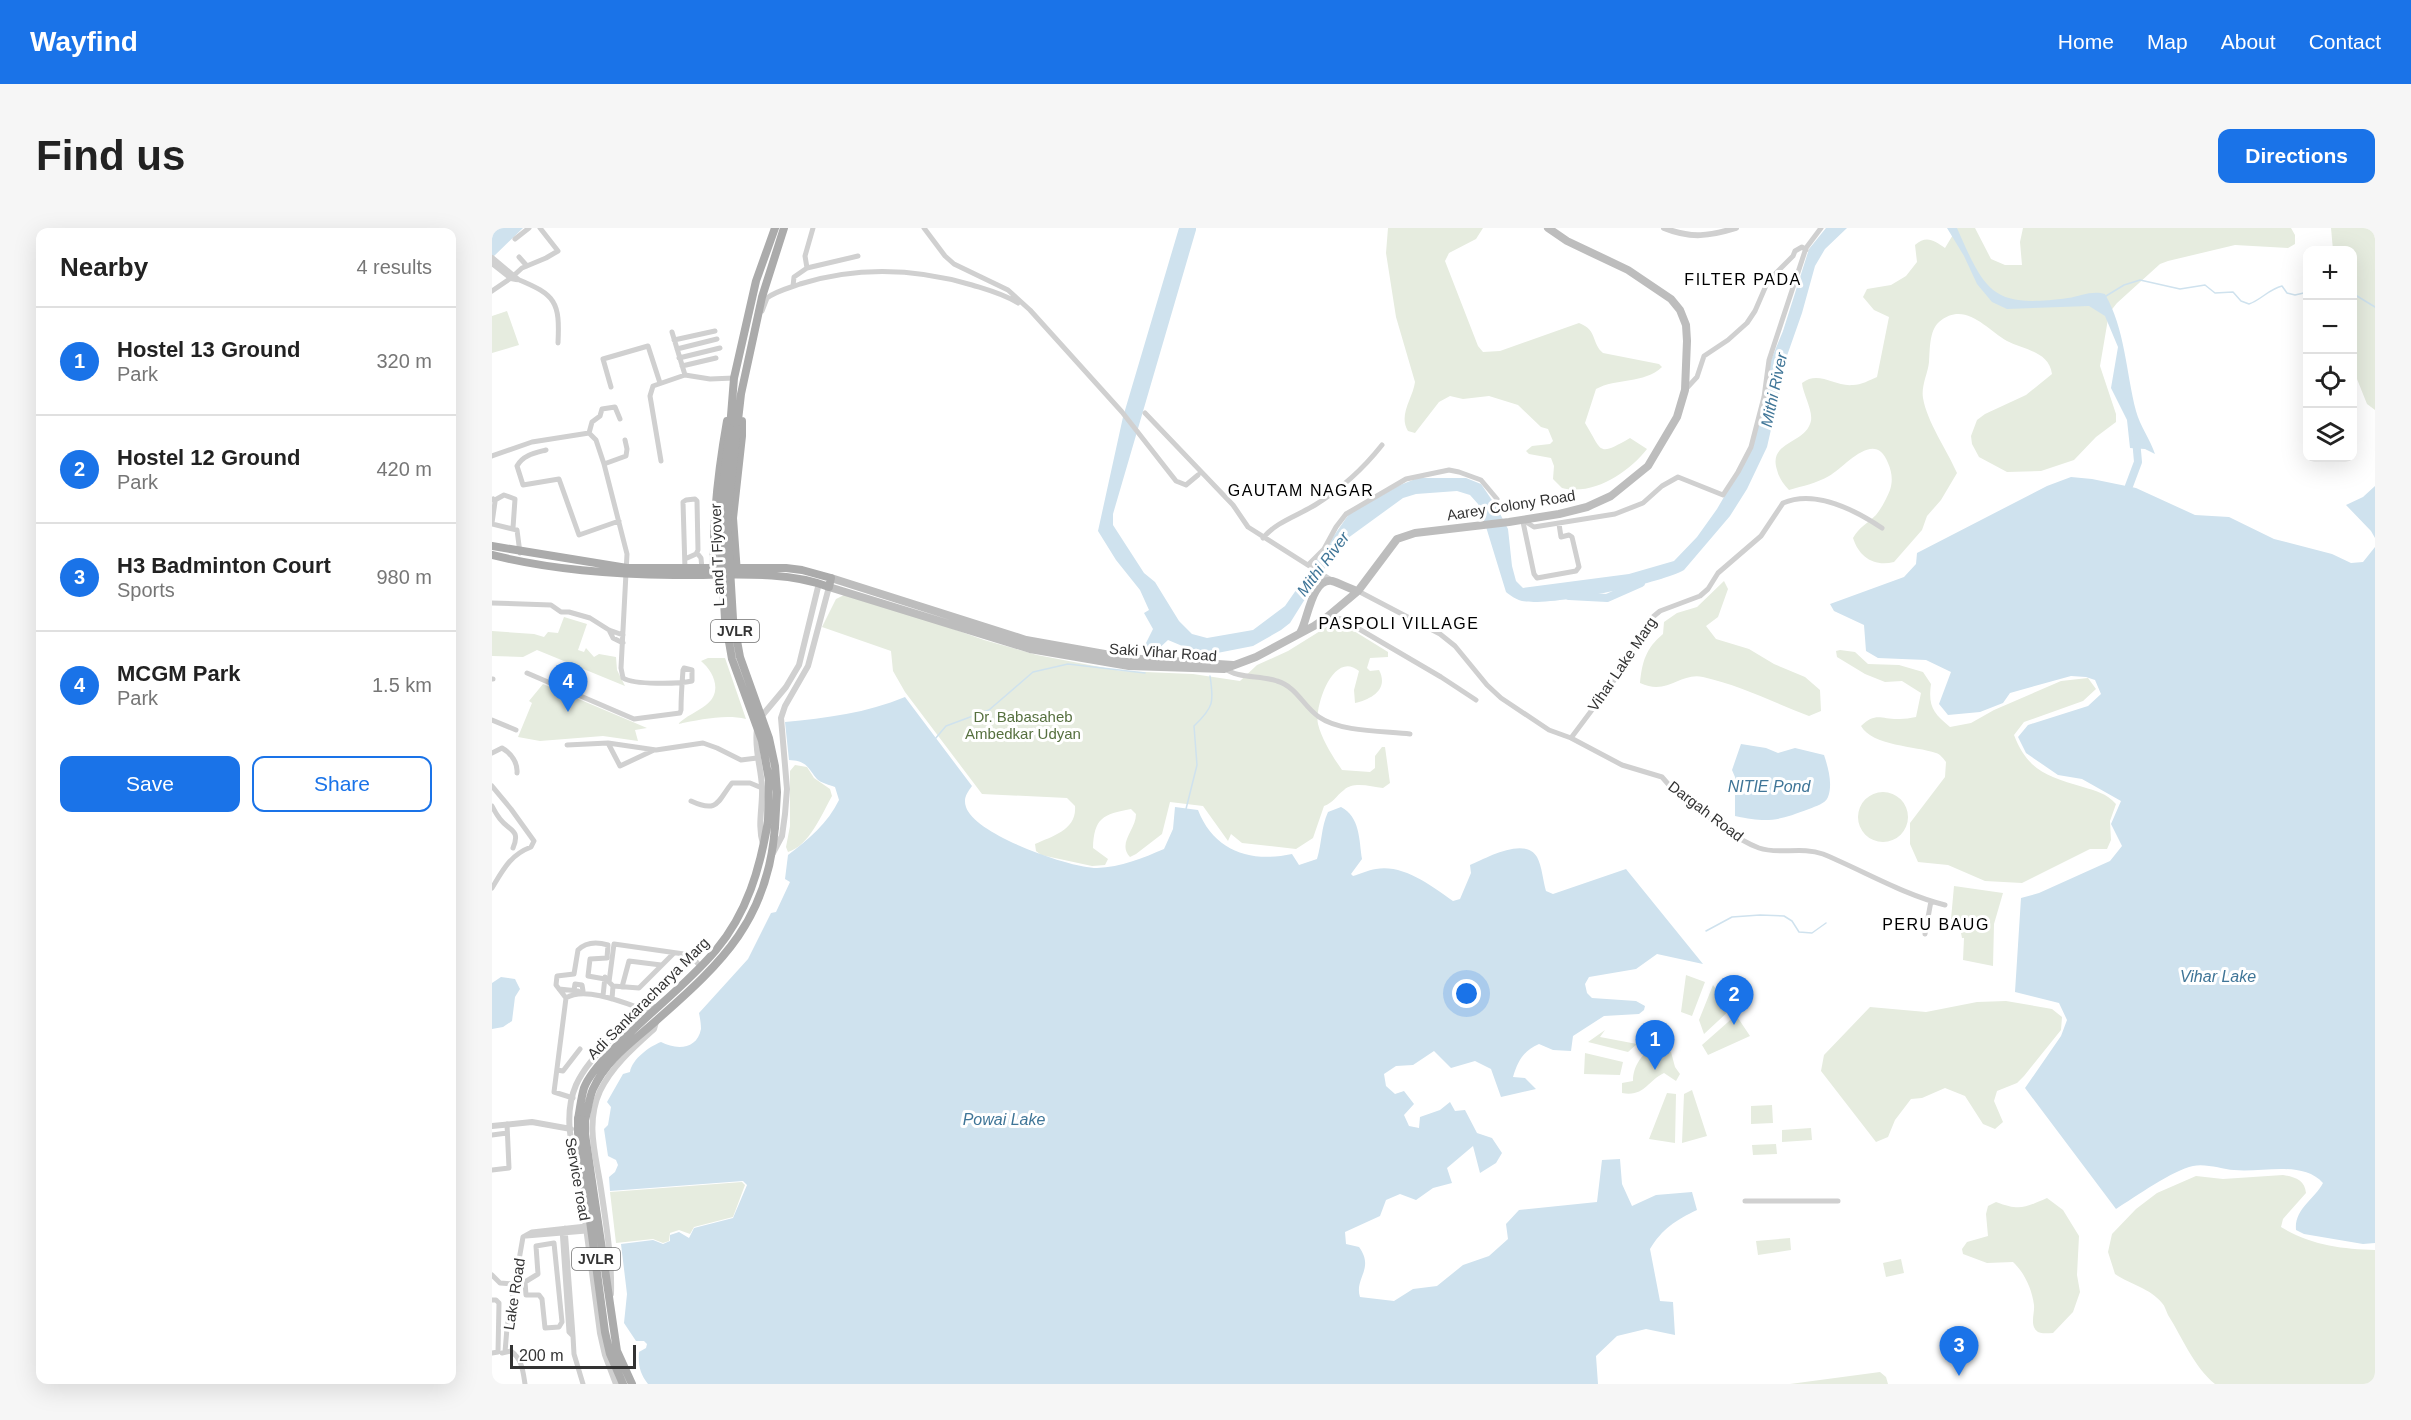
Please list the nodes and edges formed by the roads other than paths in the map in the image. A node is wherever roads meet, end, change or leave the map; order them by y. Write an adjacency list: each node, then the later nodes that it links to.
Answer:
1 (529, 228): 11 (street)
2 (540, 228): 17 (street)
3 (775, 228): 21 (main road, JVLR)
4 (784, 228): 21 (main road, JVLR)
5 (813, 228): 18 (street)
6 (924, 228): 24 (street)
7 (1548, 228): 40 (main road, Aarey Colony Road)
8 (1664, 228): 9 (street)
9 (1736, 228)
10 (1821, 228): 12 (street)
11 (515, 239)
12 (1806, 250): 40 (street); 59 (street)
13 (858, 256): 18 (street)
14 (519, 257): 17 (street)
15 (492, 258): 19 (street)
16 (492, 263): 19 (street)
17 (527, 266): 20 (street)
18 (807, 268): 22 (street)
19 (504, 270): 20 (street)
20 (514, 277): 23 (street); 30 (street)
21 (761, 283): 25 (main road, JVLR); 37 (main road, JVLR)
22 (792, 286): 24 (street); 25 (street)
23 (492, 291)
24 (1030, 310): 53 (street)
25 (757, 318): 41 (main road, JVLR)
26 (715, 331): 29 (street)
27 (672, 332): 29 (street)
28 (717, 339): 32 (street)
29 (674, 340): 32 (street)
30 (558, 343)
31 (720, 348): 33 (street)
32 (677, 349): 33 (street)
33 (680, 358): 35 (street)
34 (716, 358): 35 (street)
35 (682, 366): 36 (street)
36 (685, 375): 37 (street); 38 (street)
37 (734, 378): 42 (main road, JVLR)
38 (660, 383): 39 (street); 51 (street)
39 (611, 387)
40 (1685, 390): 56 (main road, Aarey Colony Road)
41 (741, 394): 45 (main road, L and T Flyover / JVLR); 63 (main road)
42 (732, 409): 45 (main road, L and T Flyover / JVLR); 62 (main road)
43 (1145, 413): 64 (street)
44 (620, 419): 46 (street)
45 (733, 429): 108 (main road, L and T Flyover / JVLR, bridge)
46 (589, 433): 50 (street); 52 (street)
47 (625, 440): 52 (street)
48 (1382, 445): 64 (street)
49 (546, 450): 57 (street)
50 (492, 456)
51 (661, 461)
52 (604, 464): 57 (street)
53 (1198, 475)
54 (1497, 499): 71 (street)
55 (493, 500): 58 (street); 60 (street)
56 (1522, 520): 59 (street); 59 (street); 80 (main road, Aarey Colony Road)
57 (619, 521): 73 (street)
58 (492, 523): 60 (street)
59 (1559, 524)
60 (513, 528): 66 (street)
61 (1882, 528): 97 (street, Vihar Lake Marg)
62 (713, 530): 63 (main road); 75 (main road)
63 (733, 530): 74 (main road)
64 (1263, 538): 71 (street)
65 (492, 546): 66 (main road)
66 (520, 550): 69 (street); 73 (main road)
67 (697, 553): 70 (street); 70 (street); 72 (street)
68 (492, 555): 69 (main road)
69 (521, 562): 73 (main road)
70 (685, 564): 72 (main road); 73 (main road)
71 (1310, 565): 78 (street)
72 (702, 569): 75 (main road)
73 (627, 572): 75 (main road); 86 (street)
74 (737, 572): 75 (main road); 77 (main road)
75 (714, 573)
76 (831, 578): 77 (main road); 79 (main road); 81 (main road, Saki Vihar Road)
77 (820, 579): 79 (main road); 102 (street)
78 (1330, 579): 80 (main road); 87 (main road)
79 (829, 587): 82 (main road, Saki Vihar Road); 111 (street)
80 (1358, 591): 84 (main road, Aarey Colony Road); 97 (street)
81 (878, 593): 82 (main road); 89 (main road, Saki Vihar Road)
82 (875, 602): 89 (main road, Saki Vihar Road)
83 (492, 603): 85 (street)
84 (1327, 617): 87 (main road, Aarey Colony Road); 93 (street)
85 (609, 630): 86 (street); 88 (street)
86 (623, 635): 88 (street)
87 (1299, 635): 90 (main road, Aarey Colony Road)
88 (622, 643): 92 (street)
89 (1114, 660): 91 (main road, Saki Vihar Road)
90 (1234, 665): 91 (main road, Saki Vihar Road)
91 (1223, 667): 96 (street)
92 (527, 673)
93 (1476, 700)
94 (492, 720): 95 (street)
95 (516, 730)
96 (1410, 734)
97 (1571, 738): 113 (street, Dargah Road)
98 (608, 743): 99 (street); 100 (street); 100 (street)
99 (567, 745)
100 (656, 750): 102 (street)
101 (492, 753): 103 (street)
102 (757, 758): 105 (street)
103 (517, 773)
104 (492, 786): 110 (street)
105 (762, 788): 106 (street); 109 (street)
106 (691, 801)
107 (492, 806): 110 (street)
108 (772, 824): 109 (main road, L and T Flyover / JVLR); 111 (main road, L and T Flyover / JVLR)
109 (764, 847): 118 (main road, Adi Sankaracharya Marg / JVLR)
110 (515, 851): 112 (street)
111 (772, 854): 129 (main road, Adi Sankaracharya Marg / JVLR)
112 (492, 888)
113 (1930, 901): 114 (street, Dargah Road); 115 (street)
114 (1946, 905)
115 (1925, 934)
116 (674, 953): 117 (street); 118 (street); 121 (street)
117 (661, 965): 122 (street); 122 (street)
118 (700, 966): 127 (main road, Adi Sankaracharya Marg / JVLR)
119 (607, 967): 120 (street)
120 (605, 979): 123 (street); 124 (street)
121 (613, 986): 122 (street); 126 (street)
122 (622, 987)
123 (559, 989): 124 (street); 125 (street)
124 (604, 995): 125 (street); 126 (street)
125 (566, 998): 131 (street)
126 (612, 999): 128 (street)
127 (656, 1008): 128 (street, Service road); 133 (main road, Adi Sankaracharya Marg / JVLR)
128 (645, 1010): 132 (street, Service road)
129 (656, 1021): 133 (main road, Adi Sankaracharya Marg / JVLR); 136 (street)
130 (580, 1049): 131 (street)
131 (557, 1070): 132 (street)
132 (573, 1098): 136 (street, Service road)
133 (582, 1120): 136 (main road, Adi Sankaracharya Marg / JVLR, bridge)
134 (507, 1124): 135 (street); 136 (street); 137 (street)
135 (492, 1126)
136 (581, 1131): 142 (street, Service road); 146 (main road, Adi Sankaracharya Marg / JVLR); 162 (main road, Adi Sankaracharya Marg / JVLR)
137 (507, 1133): 138 (street); 139 (street)
138 (492, 1135)
139 (492, 1170)
140 (1745, 1201): 141 (street)
141 (1838, 1201)
142 (586, 1228): 143 (street, Lake Road); 146 (street, Service road)
143 (564, 1231): 144 (street); 147 (street, Lake Road)
144 (567, 1273): 149 (street); 155 (street)
145 (492, 1275): 147 (street)
146 (596, 1281): 160 (street, Service road); 161 (main road, Adi Sankaracharya Marg / JVLR)
147 (515, 1284): 151 (street, Lake Road)
148 (558, 1284): 149 (street); 150 (street); 150 (street)
149 (566, 1284): 155 (street)
150 (526, 1295): 151 (street)
151 (513, 1296): 154 (street, Lake Road)
152 (492, 1300): 153 (street)
153 (499, 1328): 154 (street); 157 (street)
154 (507, 1328): 156 (street, Lake Road)
155 (573, 1336): 159 (street)
156 (506, 1352): 157 (street); 158 (street)
157 (492, 1354)
158 (525, 1384)
159 (583, 1384)
160 (616, 1384)
161 (623, 1384)
162 (632, 1384)

